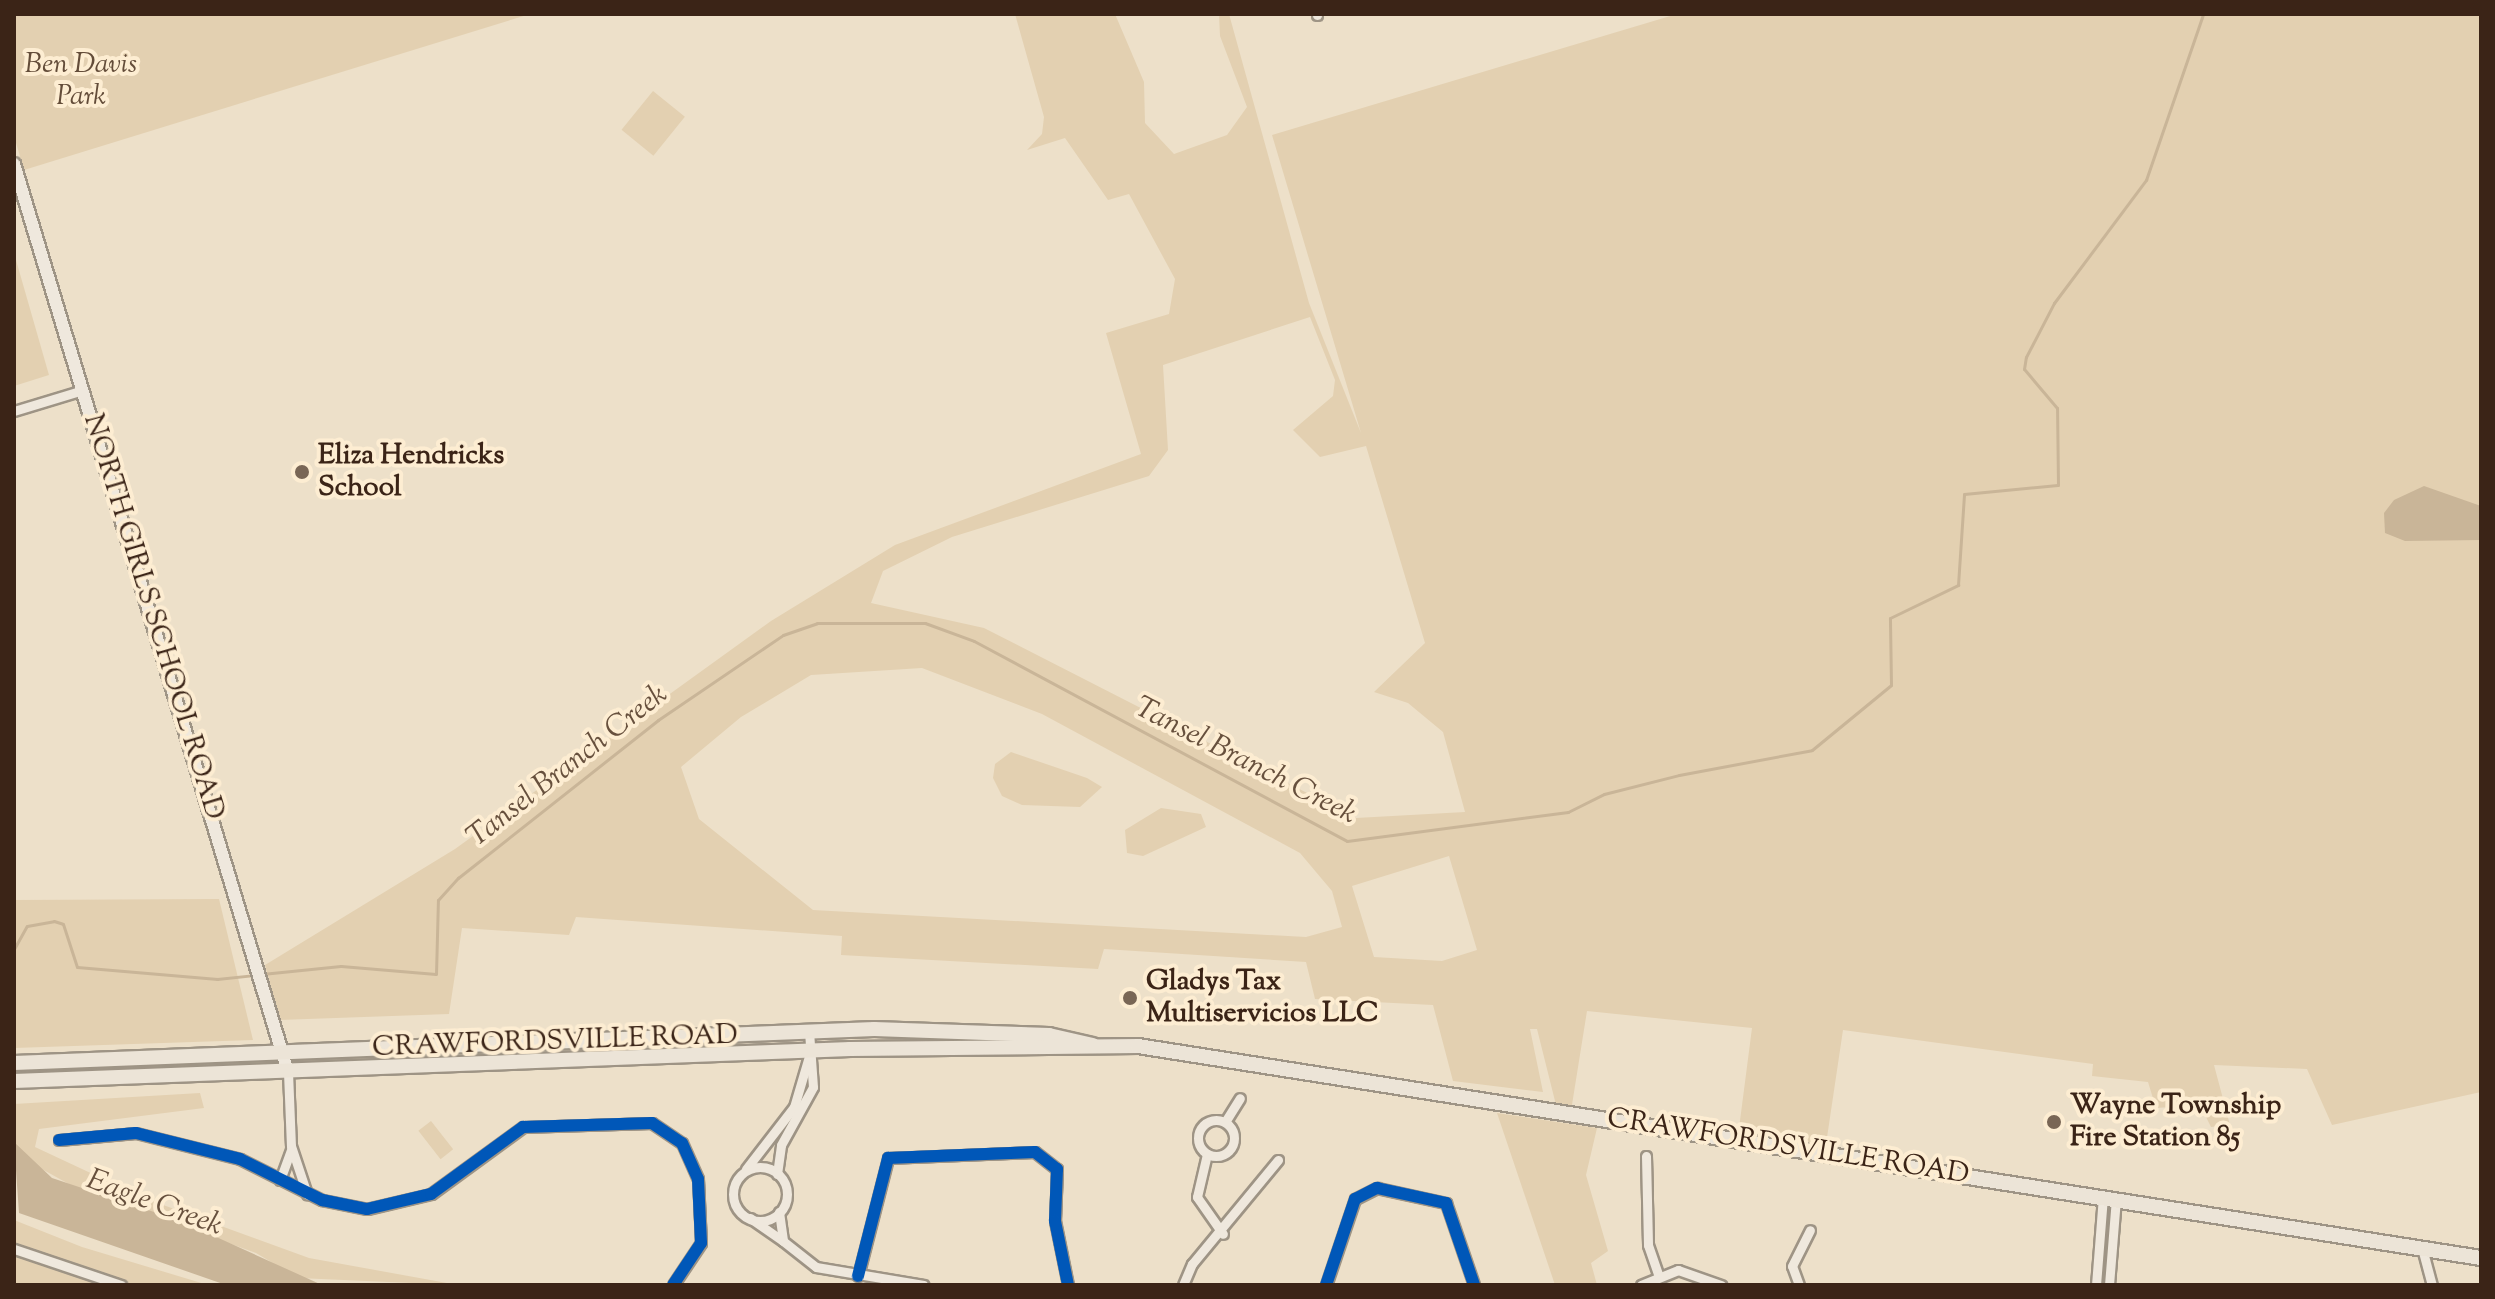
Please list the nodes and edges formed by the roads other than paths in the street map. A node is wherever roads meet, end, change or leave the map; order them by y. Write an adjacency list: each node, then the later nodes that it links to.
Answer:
1 (14, 164): 2 (main road, NORTH GIRLS SCHOOL ROAD)
2 (83, 390): 3 (street); 6 (main road, NORTH GIRLS SCHOOL ROAD)
3 (14, 411)
4 (809, 1031): 5 (main road, CRAWFORDSVILLE ROAD); 6 (main road, CRAWFORDSVILLE ROAD); 7 (street)
5 (1093, 1045): 7 (main road, CRAWFORDSVILLE ROAD); 22 (main road, CRAWFORDSVILLE ROAD)
6 (285, 1053): 8 (main road, CRAWFORDSVILLE ROAD); 9 (main road, NORTH GIRLS SCHOOL ROAD)
7 (809, 1053): 9 (main road, CRAWFORDSVILLE ROAD); 18 (street); 19 (street)
8 (21, 1062)
9 (288, 1072): 10 (main road, CRAWFORDSVILLE ROAD); 14 (street)
10 (14, 1081)
11 (1240, 1098): 12 (street)
12 (1225, 1122): 15 (street); 15 (street)
13 (59, 1140): 20 (street)
14 (291, 1146): 20 (street); 21 (street)
15 (1207, 1154): 26 (street)
16 (1646, 1156): 31 (street)
17 (1278, 1160): 26 (street)
18 (777, 1174): 19 (street); 23 (street)
19 (740, 1176): 24 (street)
20 (280, 1180): 21 (street)
21 (307, 1194): 34 (street)
22 (2110, 1197): 28 (main road, CRAWFORDSVILLE ROAD); 43 (street); 44 (street)
23 (779, 1212): 24 (street); 27 (street)
24 (750, 1218): 27 (street)
25 (1810, 1230): 42 (street)
26 (1223, 1234): 37 (street)
27 (783, 1241): 32 (street)
28 (2422, 1248): 30 (main road, CRAWFORDSVILLE ROAD); 45 (street)
29 (14, 1249): 33 (street)
30 (2481, 1258)
31 (1658, 1274): 40 (street); 41 (street)
32 (858, 1276): 35 (street); 36 (street)
33 (121, 1285)
34 (673, 1285)
35 (923, 1285)
36 (1068, 1285)
37 (1183, 1285)
38 (1326, 1285): 39 (street)
39 (1474, 1285)
40 (1641, 1285)
41 (1721, 1285)
42 (1799, 1285)
43 (2096, 1285)
44 (2109, 1285)
45 (2432, 1285)

